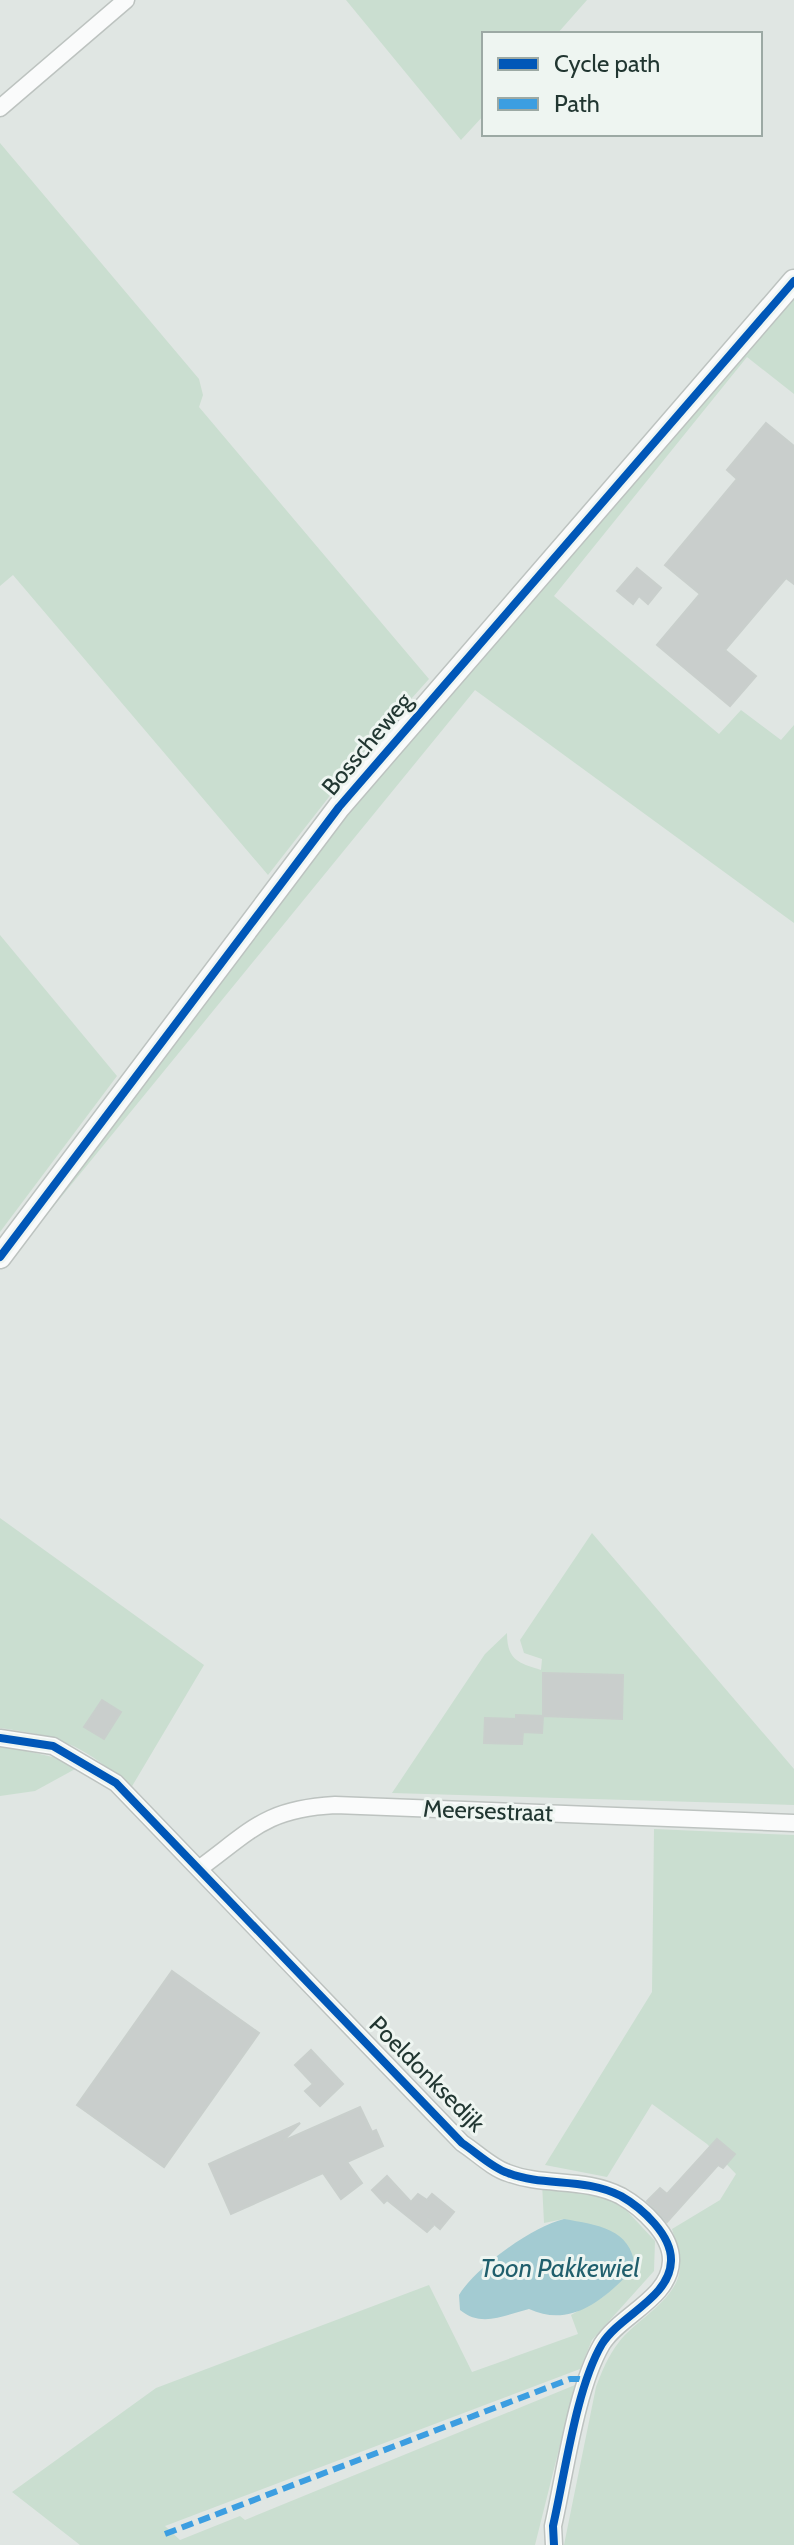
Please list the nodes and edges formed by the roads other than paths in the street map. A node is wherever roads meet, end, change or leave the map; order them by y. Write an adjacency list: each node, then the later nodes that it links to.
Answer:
1 (126, 0): 2 (street)
2 (0, 108)
3 (794, 281): 4 (street, Bosscheweg)
4 (0, 1257)
5 (0, 1738): 7 (street, Poeldonksedijk)
6 (794, 1823): 7 (street, Meersestraat)
7 (200, 1868): 8 (street, Poeldonksedijk)
8 (554, 2545)

